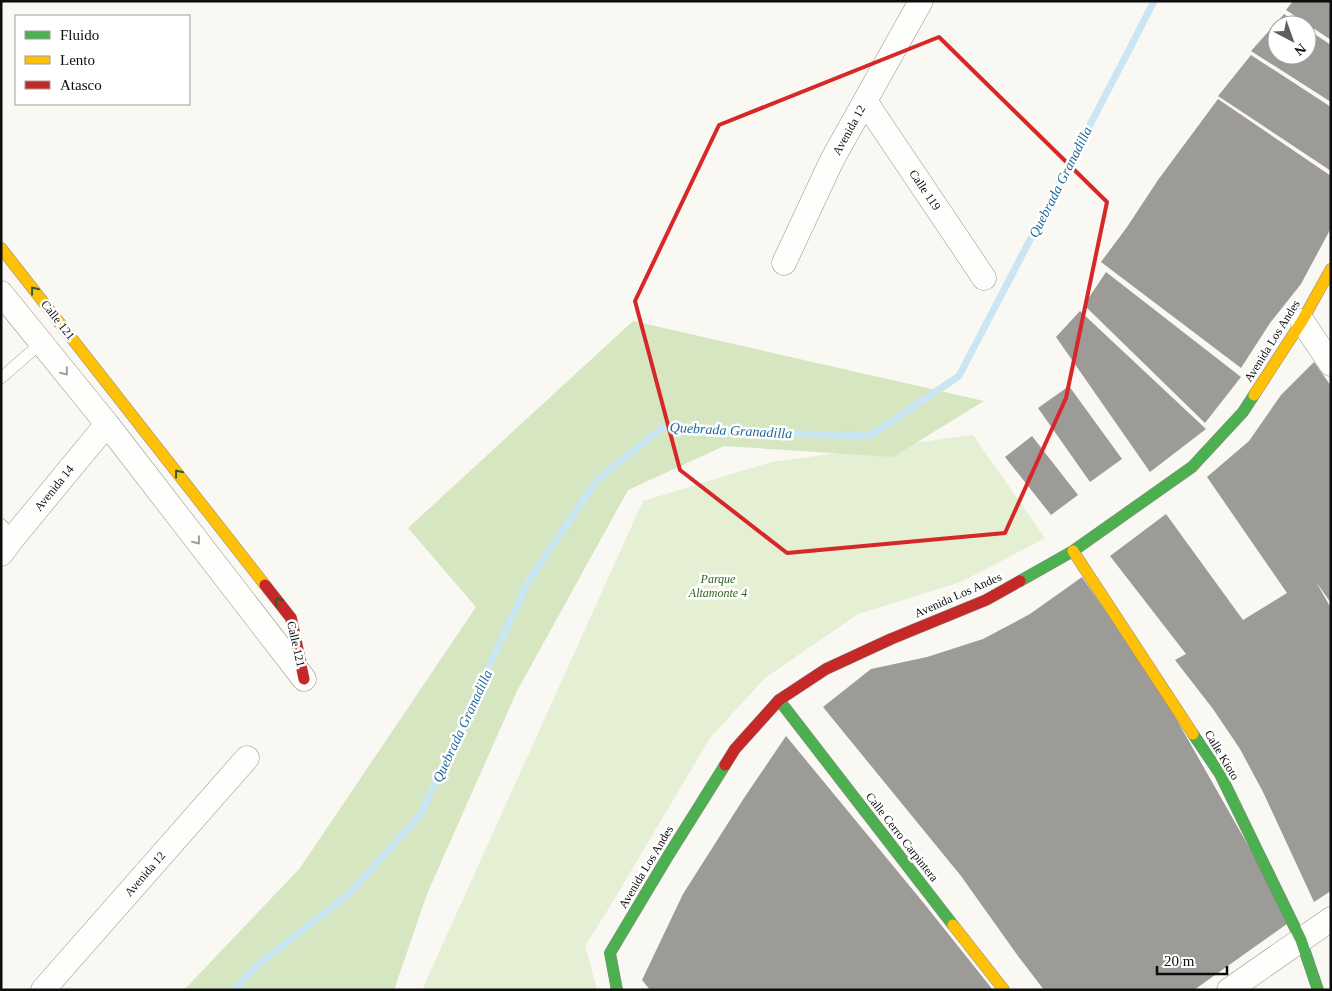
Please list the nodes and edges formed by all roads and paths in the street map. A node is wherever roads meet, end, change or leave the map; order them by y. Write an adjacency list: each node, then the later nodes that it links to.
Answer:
1 (921, 1): 2 (street, Avenida 12)
2 (865, 102): 4 (street, Avenida 12); 6 (street, Calle 119)
3 (1, 248): 15 (street, Calle 121, one-way to 3)
4 (784, 263)
5 (1331, 269): 8 (street, Avenida Los Andes)
6 (984, 278)
7 (1, 293): 9 (street, Calle 121)
8 (1302, 320): 10 (street); 14 (street, Avenida Los Andes)
9 (41, 343): 11 (lane); 12 (street, Calle 121, one-way to 12)
10 (1331, 364)
11 (1, 378)
12 (107, 424): 13 (street, Avenida 14); 15 (street, Calle 121, one-way to 15)
13 (5, 538)
14 (1073, 551): 16 (street, Avenida Los Andes); 19 (street, Calle Kioto)
15 (304, 679)
16 (779, 700): 21 (street, Avenida Los Andes); 22 (street, Calle Cerro Carpintera)
17 (247, 758): 20 (street, Avenida 12)
18 (1331, 919): 19 (street)
19 (1301, 940): 23 (street); 24 (street, Calle Kioto)
20 (42, 990)
21 (617, 990)
22 (1004, 990)
23 (1229, 990)
24 (1318, 990)

